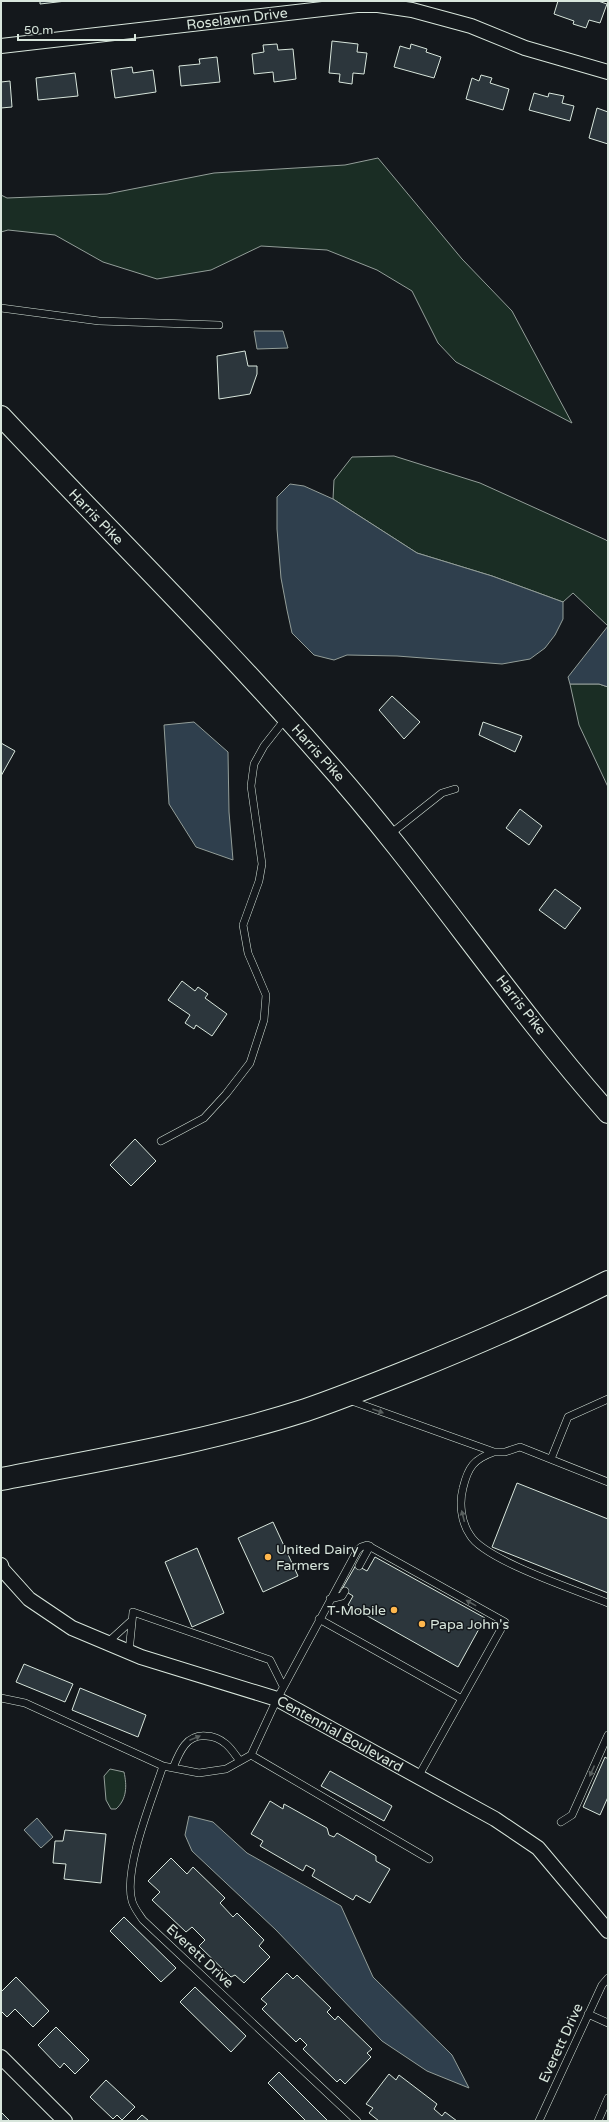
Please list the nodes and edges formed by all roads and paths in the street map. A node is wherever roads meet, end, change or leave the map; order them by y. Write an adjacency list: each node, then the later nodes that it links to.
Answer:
1 (1, 46): 2 (street, Roselawn Drive)
2 (608, 72)
3 (1, 308): 4 (lane)
4 (219, 325)
5 (1, 416): 6 (main road, Harris Pike)
6 (287, 718): 8 (main road, Harris Pike); 10 (lane)
7 (455, 789): 8 (lane)
8 (389, 836): 9 (main road, Harris Pike)
9 (608, 1113)
10 (161, 1141)
11 (608, 1282): 12 (main road)
12 (341, 1398): 14 (lane, one-way to 14); 16 (main road)
13 (608, 1399): 15 (lane)
14 (494, 1452): 15 (lane); 23 (lane, one-way to 14)
15 (551, 1459): 17 (lane)
16 (1, 1480)
17 (608, 1482)
18 (370, 1546): 20 (lane); 22 (lane); 30 (lane, one-way to 18)
19 (1, 1565): 26 (street, Centennial Boulevard)
20 (359, 1566)
21 (345, 1591): 22 (lane)
22 (330, 1599): 24 (lane)
23 (608, 1603)
24 (319, 1619): 28 (lane); 30 (lane)
25 (130, 1622): 26 (lane); 27 (lane); 28 (lane)
26 (107, 1643): 27 (street, Centennial Boulevard)
27 (129, 1652): 28 (street, Centennial Boulevard)
28 (280, 1693): 32 (lane); 36 (street, Centennial Boulevard)
29 (1, 1698): 34 (lane)
30 (462, 1699): 36 (lane)
31 (608, 1735): 37 (lane, one-way to 37)
32 (251, 1755): 33 (lane); 38 (lane)
33 (240, 1761): 35 (lane); 35 (lane, one-way to 33)
34 (162, 1766): 35 (lane); 46 (lane, Everett Drive)
35 (173, 1768)
36 (418, 1777): 39 (street, Centennial Boulevard)
37 (561, 1822)
38 (429, 1859)
39 (608, 1931)
40 (608, 1978): 41 (lane, Everett Drive)
41 (588, 2014): 42 (lane); 47 (lane, Everett Drive)
42 (608, 2023)
43 (1, 2057): 45 (street)
44 (608, 2098): 48 (lane)
45 (65, 2121)
46 (357, 2121)
47 (539, 2121)
48 (598, 2121)

